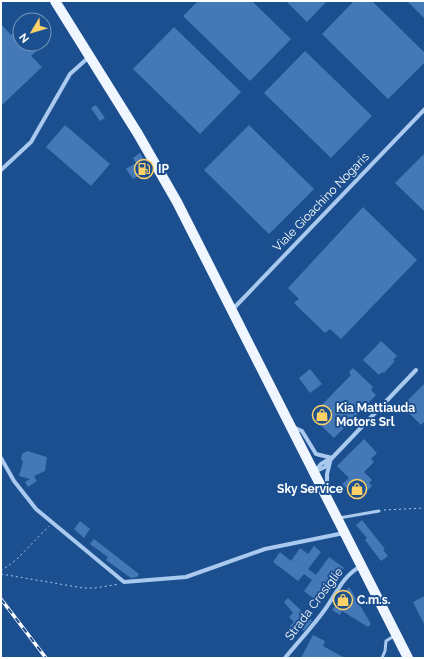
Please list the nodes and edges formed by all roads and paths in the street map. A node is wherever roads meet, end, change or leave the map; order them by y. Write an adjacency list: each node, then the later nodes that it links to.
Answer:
1 (55, 1): 2 (main road)
2 (89, 56): 4 (street); 5 (main road)
3 (425, 109): 5 (street, Viale Gioachino Nogaris)
4 (1, 170)
5 (232, 310): 7 (main road)
6 (416, 370): 9 (street)
7 (291, 427): 9 (street); 10 (main road)
8 (1, 458): 15 (street)
9 (332, 458): 10 (street); 11 (street)
10 (314, 472): 11 (main road)
11 (327, 496): 14 (main road)
12 (425, 508): 13 (path)
13 (378, 511): 14 (lane)
14 (337, 518): 16 (main road)
15 (50, 522): 18 (path); 20 (street)
16 (345, 533): 17 (main road); 20 (street)
17 (362, 566): 21 (main road); 22 (street, Strada Crosiglie)
18 (1, 571)
19 (1, 574): 20 (path)
20 (124, 582)
21 (396, 634): 23 (lane); 24 (main road)
22 (285, 658)
23 (382, 658)
24 (408, 658)

